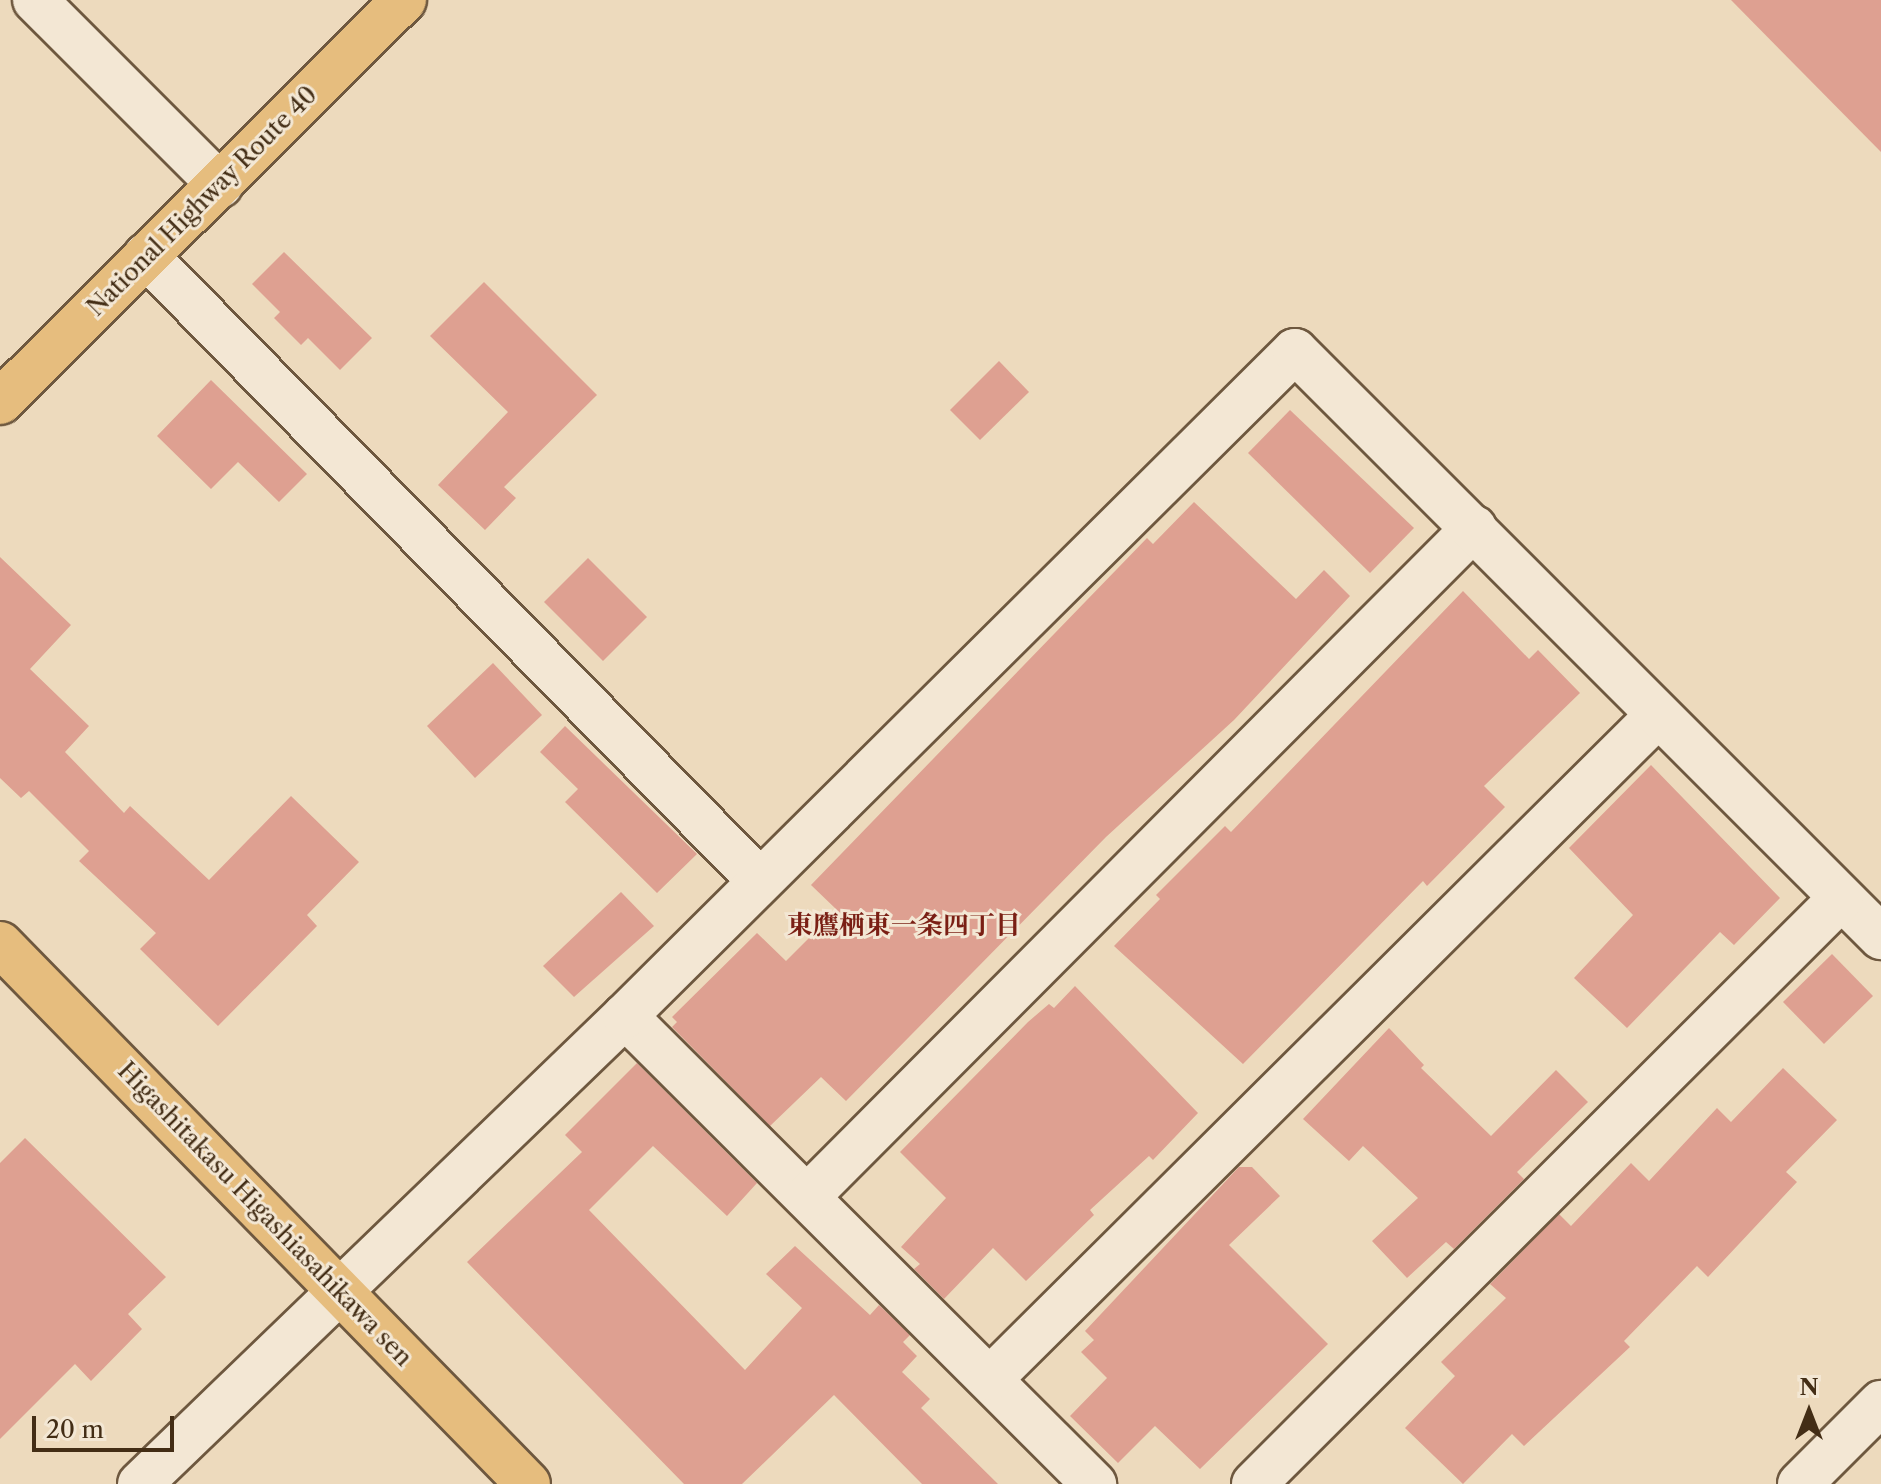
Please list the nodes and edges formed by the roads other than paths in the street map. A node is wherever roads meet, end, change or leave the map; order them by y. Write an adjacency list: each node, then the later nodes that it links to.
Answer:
1 (35, 0): 3 (street)
2 (404, 0): 3 (main road, National Highway Route 40)
3 (220, 185): 4 (main road, National Highway Route 40)
4 (146, 256): 5 (main road, National Highway Route 40); 8 (street)
5 (0, 402)
6 (1474, 528): 7 (street); 8 (street); 13 (street)
7 (1658, 715): 9 (street); 15 (street)
8 (760, 881): 12 (street)
9 (1841, 898): 10 (street); 20 (street)
10 (1881, 937)
11 (0, 944): 14 (main road, Higashitakasu Higashiasahikawa sen)
12 (625, 1016): 13 (street); 14 (street)
13 (807, 1197): 15 (street)
14 (335, 1291): 17 (street); 18 (main road, Higashitakasu Higashiasahikawa sen)
15 (991, 1378): 19 (street)
16 (1881, 1403): 21 (street)
17 (140, 1484)
18 (528, 1484)
19 (1094, 1484)
20 (1254, 1484)
21 (1800, 1484)

